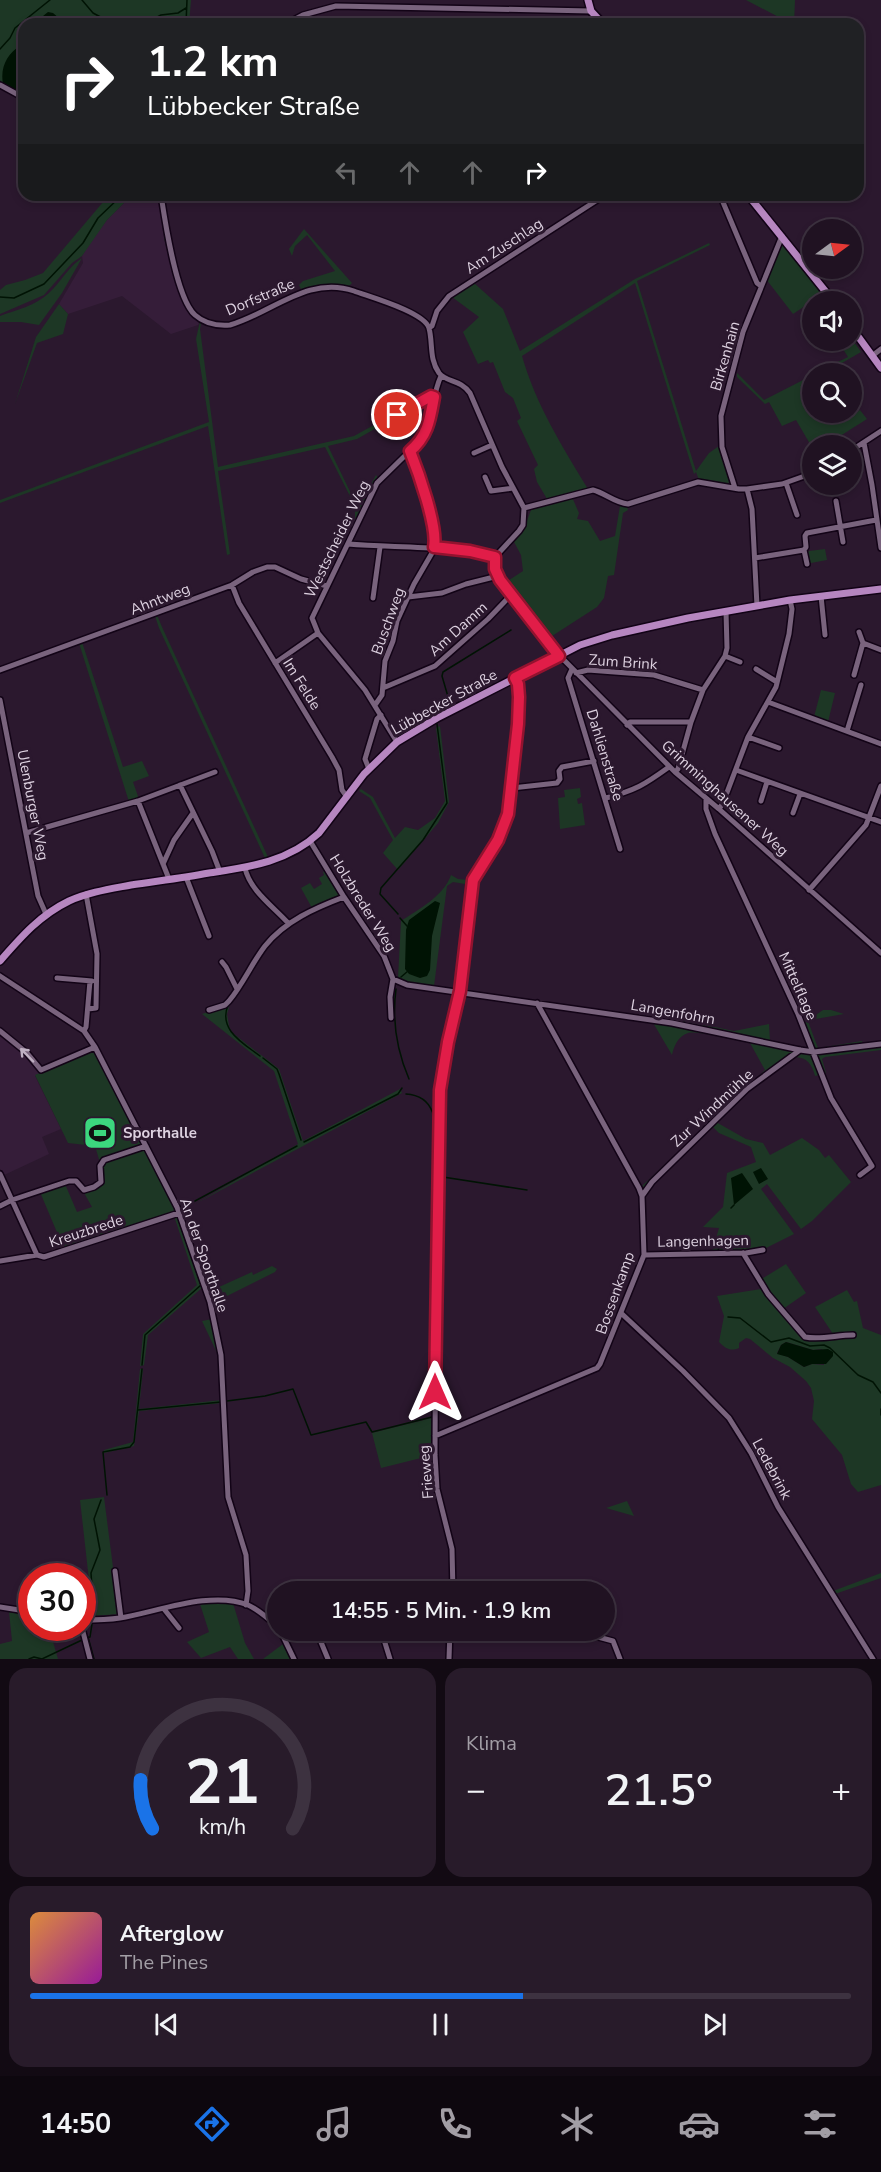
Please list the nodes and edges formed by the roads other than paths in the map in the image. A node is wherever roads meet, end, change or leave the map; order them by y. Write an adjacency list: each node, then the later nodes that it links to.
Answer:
1 (588, 0): 2 (main road)
2 (591, 11): 3 (street); 4 (main road)
3 (297, 18)
4 (597, 18)
5 (0, 86): 6 (street)
6 (18, 95)
7 (162, 201): 15 (street, Dorfstraße)
8 (596, 201): 14 (street, Am Zuschlag)
9 (723, 201): 12 (street)
10 (753, 201): 11 (main road)
11 (782, 236): 12 (street, Birkenhain); 13 (main road)
12 (761, 286): 35 (street, Birkenhain)
13 (825, 291)
14 (435, 314): 15 (street); 16 (street, Am Zuschlag)
15 (421, 317): 16 (street)
16 (429, 328): 21 (street)
17 (862, 342): 19 (main road)
18 (881, 349): 19 (street)
19 (872, 356): 20 (main road)
20 (881, 368)
21 (441, 376): 22 (street, Westscheider Weg); 26 (street)
22 (434, 397): 23 (street); 27 (street, Westscheider Weg)
23 (380, 425)
24 (881, 431): 25 (street)
25 (864, 443): 33 (street)
26 (492, 445): 28 (street); 34 (street)
27 (410, 451): 43 (street, Westscheider Weg); 45 (street)
28 (474, 453)
29 (485, 477): 34 (street)
30 (802, 477): 31 (street)
31 (786, 483): 36 (street); 39 (street)
32 (881, 483): 33 (street)
33 (872, 485): 40 (street)
34 (513, 488): 38 (street)
35 (735, 488): 36 (street); 38 (street)
36 (747, 489): 49 (street)
37 (836, 501): 41 (street)
38 (524, 508): 48 (street)
39 (797, 515)
40 (876, 520): 41 (street); 46 (street)
41 (840, 527): 42 (street); 47 (street)
42 (843, 542)
43 (348, 544): 44 (street); 53 (street, Westscheider Weg)
44 (380, 547): 45 (street); 58 (street)
45 (434, 547): 48 (street); 57 (street, Buschweg)
46 (881, 548)
47 (804, 550): 49 (street); 50 (street)
48 (495, 557): 51 (street)
49 (755, 558): 60 (street)
50 (807, 564)
51 (498, 576): 55 (street); 57 (street)
52 (232, 585): 53 (street, Ahntweg); 70 (street, Im Felde); 72 (street, Ahntweg)
53 (327, 586): 63 (street, Westscheider Weg)
54 (881, 589): 56 (main road, Lübbecker Straße)
55 (511, 595): 67 (street); 78 (street, Am Damm)
56 (821, 596): 59 (main road, Lübbecker Straße); 64 (street)
57 (408, 597): 78 (street, Buschweg)
58 (373, 598)
59 (790, 600): 60 (main road, Lübbecker Straße); 76 (street)
60 (758, 606): 61 (main road, Lübbecker Straße)
61 (726, 611): 67 (main road, Lübbecker Straße); 68 (street)
62 (859, 632): 65 (street)
63 (318, 633): 70 (street); 82 (street)
64 (825, 636)
65 (862, 644): 66 (street); 74 (street)
66 (881, 650)
67 (559, 656): 73 (street, Grimminghausener Weg); 75 (main road, Lübbecker Straße)
68 (725, 656): 69 (street); 79 (street)
69 (740, 662)
70 (275, 663): 102 (street, Im Felde)
71 (756, 669): 76 (street)
72 (0, 670)
73 (574, 671): 79 (street, Zum Brink); 85 (street, Grimminghausener Weg); 91 (street, Dahlienstraße)
74 (854, 675)
75 (515, 678): 88 (main road, Lübbecker Straße); 100 (street, Frieweg)
76 (777, 682): 81 (street)
77 (861, 685): 86 (street)
78 (383, 688): 82 (street, Buschweg)
79 (703, 690): 84 (street)
80 (0, 700): 112 (street, Ulenburger Weg)
81 (768, 702): 86 (street); 87 (street)
82 (375, 705): 83 (street)
83 (381, 715): 88 (street); 93 (street)
84 (691, 722): 85 (street); 96 (street)
85 (627, 725): 92 (street, Grimminghausener Weg)
86 (847, 731): 89 (street)
87 (748, 737): 90 (street); 94 (street)
88 (397, 742): 93 (main road, Lübbecker Straße)
89 (881, 744)
90 (779, 748)
91 (594, 761): 100 (street); 103 (street, Dahlienstraße)
92 (669, 767): 96 (street, Grimminghausener Weg); 103 (street)
93 (369, 769): 102 (main road, Lübbecker Straße)
94 (736, 770): 97 (street); 107 (street)
95 (215, 772): 98 (street)
96 (675, 772): 104 (street, Grimminghausener Weg)
97 (767, 782): 101 (street); 106 (street)
98 (180, 785): 105 (street); 108 (street)
99 (881, 786): 110 (street)
100 (512, 789): 135 (street, Frieweg)
101 (800, 794): 109 (street); 110 (street)
102 (347, 796): 113 (main road, Lübbecker Straße)
103 (606, 798): 114 (street, Dahlienstraße)
104 (706, 798): 107 (street, Grimminghausener Weg); 145 (street, Mittelflage)
105 (138, 801): 112 (street); 115 (street)
106 (761, 801)
107 (719, 809): 120 (street, Grimminghausener Weg)
108 (193, 813): 115 (street); 117 (street)
109 (794, 813)
110 (868, 818): 111 (street); 120 (street)
111 (881, 822)
112 (26, 833): 123 (street, Ulenburger Weg)
113 (310, 841): 116 (main road, Lübbecker Straße); 122 (street, Holzbreder Weg)
114 (620, 849)
115 (163, 864): 119 (street)
116 (245, 868): 117 (main road, Lübbecker Straße); 124 (street)
117 (220, 872): 118 (main road, Lübbecker Straße)
118 (186, 877): 119 (main road, Lübbecker Straße); 125 (street)
119 (169, 879): 121 (main road, Lübbecker Straße)
120 (809, 890): 126 (street, Grimminghausener Weg)
121 (86, 894): 123 (main road, Lübbecker Straße); 133 (street)
122 (344, 897): 124 (street); 131 (street, Holzbreder Weg)
123 (46, 914): 127 (main road, Lübbecker Straße)
124 (289, 924): 134 (street)
125 (209, 936)
126 (881, 953)
127 (0, 961)
128 (222, 962): 134 (street)
129 (0, 976): 141 (street, An der Sporthalle)
130 (57, 978): 132 (street)
131 (393, 979): 135 (street); 139 (street, Holzbreder Weg)
132 (90, 981): 133 (street); 137 (street)
133 (97, 981): 137 (street)
134 (237, 989): 138 (street)
135 (460, 991): 136 (street, Langenfohrn); 162 (street, Frieweg)
136 (537, 1003): 144 (street, Langenfohrn); 149 (street, Bossenkamp)
137 (88, 1009): 141 (street)
138 (209, 1010)
139 (391, 1018)
140 (0, 1031): 143 (street, one-way to 140)
141 (84, 1032): 143 (street, An der Sporthalle)
142 (881, 1044): 145 (street, Langenfohrn)
143 (95, 1047): 146 (street, An der Sporthalle)
144 (800, 1050): 145 (street, Langenfohrn); 150 (street, Zur Windmühle)
145 (814, 1052): 148 (street, Mittelflage)
146 (146, 1146): 152 (street); 154 (street, An der Sporthalle)
147 (0, 1174): 152 (street)
148 (860, 1175)
149 (639, 1188): 150 (street); 151 (street, Bossenkamp)
150 (646, 1189): 151 (street, Zur Windmühle)
151 (642, 1196): 157 (street, Bossenkamp)
152 (12, 1200): 153 (street); 158 (street)
153 (0, 1206)
154 (178, 1213): 158 (street, Kreuzbrede); 165 (street, An der Sporthalle)
155 (763, 1250): 156 (street, Langenhagen)
156 (743, 1253): 157 (street, Langenhagen); 161 (street)
157 (644, 1254): 160 (street, Bossenkamp)
158 (37, 1255): 159 (street, Kreuzbrede)
159 (0, 1261)
160 (621, 1312): 162 (street, Bossenkamp); 185 (street, Ledebrink)
161 (853, 1335)
162 (435, 1436): 164 (street, Frieweg)
163 (115, 1571): 170 (street)
164 (453, 1581)
165 (246, 1605): 167 (street); 169 (street)
166 (0, 1607): 168 (street)
167 (164, 1609): 170 (street); 172 (street)
168 (18, 1610)
169 (267, 1617)
170 (121, 1618): 171 (street)
171 (96, 1619)
172 (178, 1628)
173 (85, 1641): 179 (street)
174 (285, 1641): 180 (street)
175 (321, 1641): 181 (street)
176 (384, 1641): 182 (street)
177 (450, 1641): 183 (street)
178 (613, 1641): 184 (street)
179 (90, 1659)
180 (294, 1659)
181 (328, 1659)
182 (390, 1659)
183 (449, 1659)
184 (620, 1659)
185 (873, 1659)

